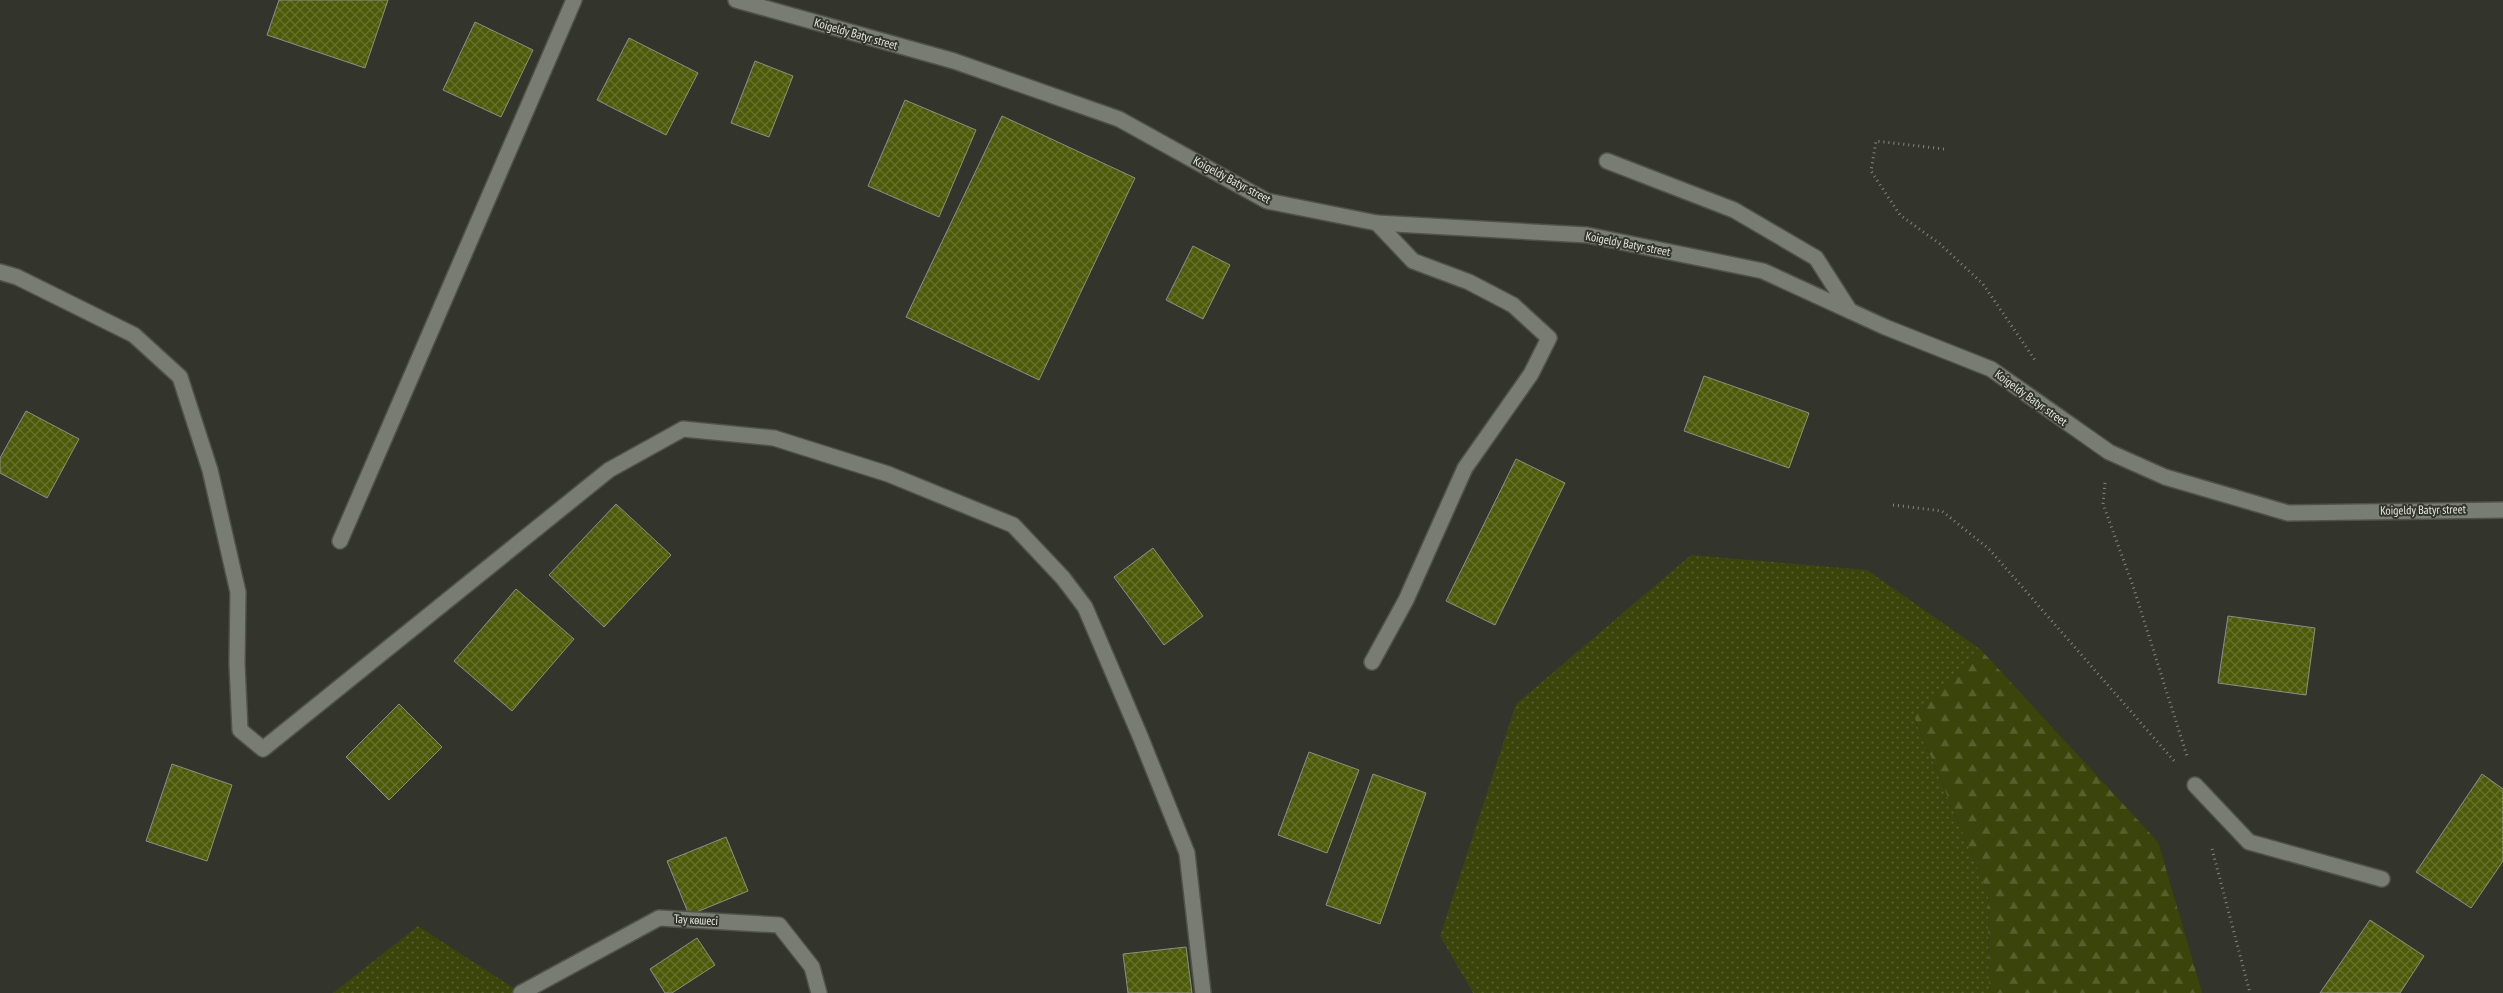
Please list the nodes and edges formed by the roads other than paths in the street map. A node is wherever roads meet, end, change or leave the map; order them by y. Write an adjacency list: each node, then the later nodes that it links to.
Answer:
1 (574, 0): 8 (street)
2 (736, 0): 4 (street, Koigeldy Batyr street)
3 (1607, 161): 6 (street)
4 (1377, 223): 6 (street, Koigeldy Batyr street); 9 (street)
5 (0, 272): 14 (street)
6 (1850, 311): 7 (street, Koigeldy Batyr street)
7 (2503, 510)
8 (340, 541)
9 (1372, 662)
10 (2195, 785): 11 (street)
11 (2382, 879)
12 (521, 993): 13 (street, Тау көшесі)
13 (819, 993)
14 (1203, 993)

